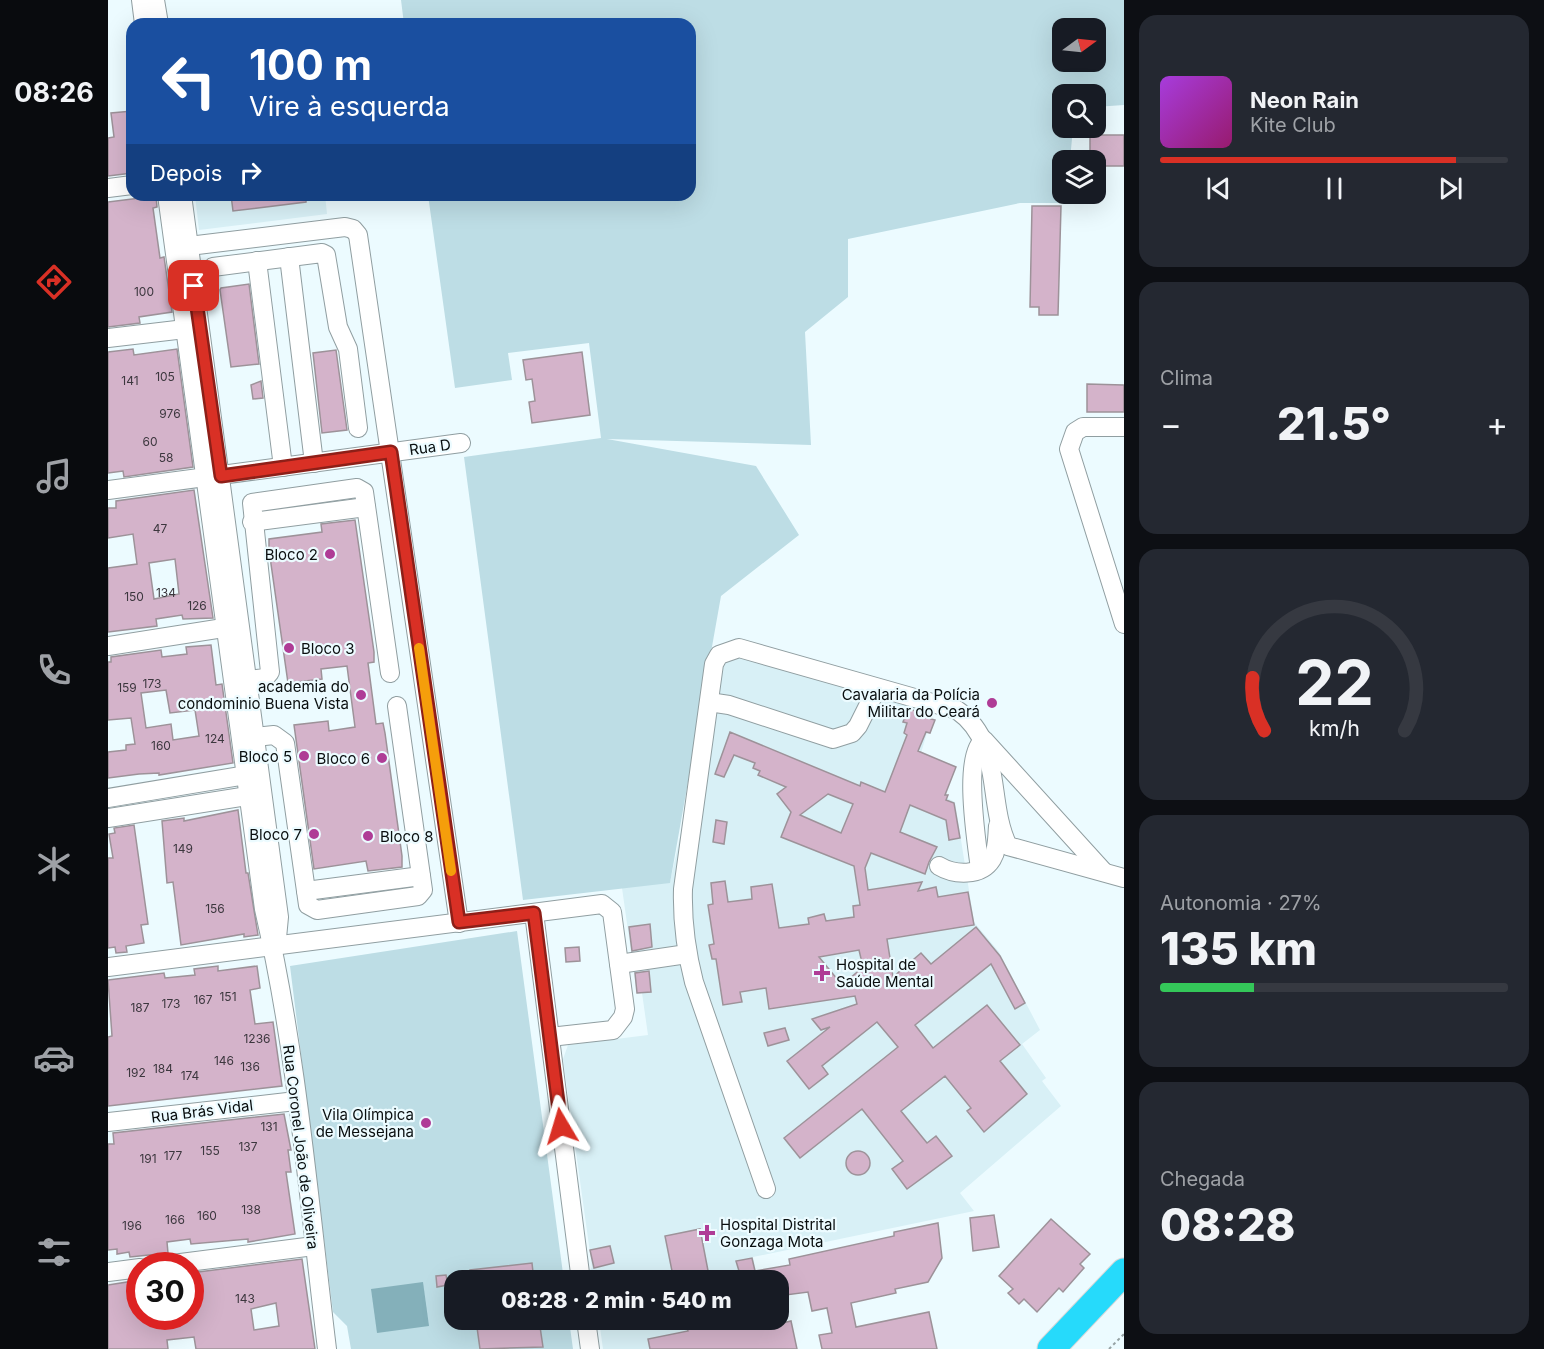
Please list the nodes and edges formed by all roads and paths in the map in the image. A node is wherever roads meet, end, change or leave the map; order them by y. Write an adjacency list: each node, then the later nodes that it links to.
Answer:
1 (141, 0): 3 (street)
2 (155, 0): 4 (street)
3 (143, 18)
4 (158, 18)
5 (126, 186): 6 (street)
6 (108, 188)
7 (168, 201): 13 (street, Rua Coronel João de Oliveira)
8 (183, 201): 9 (street, Rua Coronel João de Oliveira)
9 (189, 246): 18 (street); 21 (street, Rua Coronel João de Oliveira)
10 (288, 257): 11 (street); 16 (street); 19 (street)
11 (257, 261): 12 (street); 20 (street)
12 (213, 267)
13 (185, 329): 14 (street); 21 (street, Rua Coronel João de Oliveira)
14 (108, 338)
15 (1124, 427): 23 (street)
16 (358, 428)
17 (461, 443): 18 (street, Rua D)
18 (391, 452): 19 (street, Rua D); 44 (street)
19 (314, 463): 20 (street, Rua D)
20 (284, 467): 21 (street, Rua D)
21 (213, 477): 22 (street, Rua D); 24 (street, Rua Coronel João de Oliveira)
22 (108, 490)
23 (1124, 624)
24 (232, 626): 25 (street); 27 (street, Rua Coronel João de Oliveira); 33 (street, Rua Coronel João de Oliveira)
25 (108, 646)
26 (390, 673): 27 (street)
27 (248, 680): 31 (street, Rua Coronel João de Oliveira)
28 (877, 688): 29 (street); 29 (street); 32 (street)
29 (709, 702): 46 (street)
30 (397, 706): 31 (street)
31 (255, 737): 33 (street, Rua Coronel João de Oliveira)
32 (984, 740): 38 (street); 40 (street); 41 (street)
33 (253, 774): 34 (street, Rua Coronel João de Oliveira); 35 (street)
34 (255, 795): 36 (street); 45 (street, Rua Coronel João de Oliveira)
35 (117, 797): 36 (street)
36 (127, 816): 37 (street)
37 (108, 818)
38 (999, 821): 40 (street); 41 (street)
39 (939, 866): 40 (street)
40 (980, 869)
41 (1105, 874): 42 (street)
42 (1124, 879)
43 (534, 913): 44 (street); 47 (street); 49 (street)
44 (459, 922): 45 (street)
45 (274, 945): 48 (street); 50 (street, Rua Coronel João de Oliveira)
46 (687, 954): 47 (street); 52 (street)
47 (619, 964): 49 (street)
48 (108, 967)
49 (550, 1037): 56 (street)
50 (296, 1101): 51 (street, Rua Brás Vidal); 53 (street, Rua Coronel João de Oliveira)
51 (108, 1122)
52 (766, 1189)
53 (314, 1245): 54 (street); 61 (street, Rua Coronel João de Oliveira)
54 (204, 1260)
55 (126, 1270): 57 (street)
56 (580, 1270)
57 (108, 1272)
58 (1124, 1272): 63 (highway)
59 (587, 1330): 62 (street)
60 (1124, 1334): 64 (path)
61 (327, 1349)
62 (590, 1349)
63 (1051, 1349)
64 (1109, 1349)

